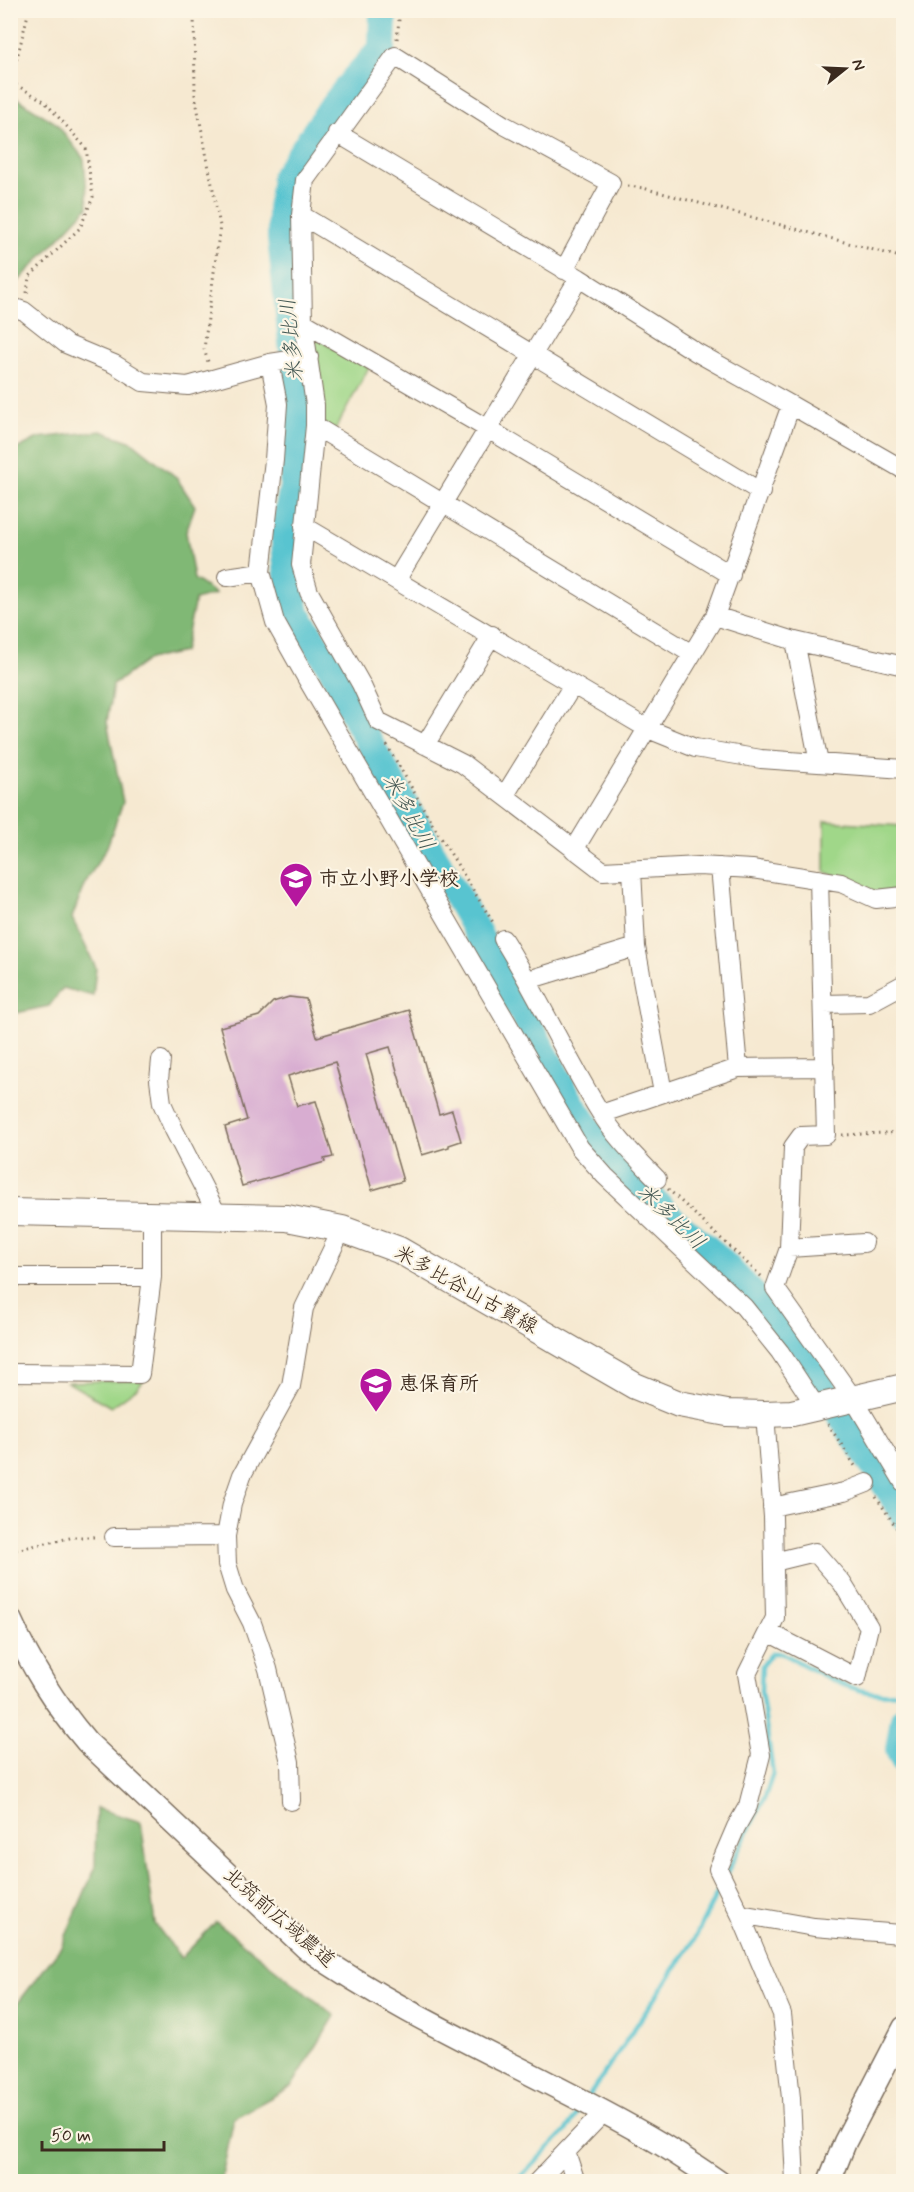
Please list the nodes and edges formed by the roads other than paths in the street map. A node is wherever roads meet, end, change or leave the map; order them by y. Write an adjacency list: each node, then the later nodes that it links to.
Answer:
1 (337, 133): 2 (street); 3 (street); 3 (street)
2 (301, 215): 5 (street); 6 (street)
3 (572, 274): 6 (street); 9 (street)
4 (18, 309): 8 (street)
5 (303, 322): 7 (street); 11 (street)
6 (534, 353): 11 (street); 13 (street)
7 (309, 357): 8 (street); 10 (street)
8 (270, 363): 16 (street)
9 (791, 405): 12 (street); 13 (street)
10 (315, 426): 14 (street); 15 (street)
11 (488, 429): 14 (street); 17 (street)
12 (903, 470)
13 (761, 492): 17 (street)
14 (443, 504): 19 (street); 23 (street)
15 (304, 526): 19 (street); 27 (street)
16 (261, 572): 18 (street); 58 (street)
17 (731, 575): 20 (street)
18 (227, 577)
19 (397, 579): 21 (street)
20 (715, 616): 22 (street); 23 (street)
21 (492, 635): 25 (street); 27 (street)
22 (795, 641): 24 (street); 28 (street)
23 (692, 654): 26 (street)
24 (903, 666)
25 (573, 685): 26 (street); 30 (street)
26 (648, 729): 28 (street); 31 (street)
27 (425, 745): 30 (street)
28 (819, 764): 29 (street)
29 (903, 769)
30 (505, 795): 31 (street)
31 (574, 850): 33 (street)
32 (720, 867): 33 (street); 34 (street); 43 (street)
33 (632, 870): 37 (street)
34 (819, 879): 35 (street); 40 (street)
35 (903, 896)
36 (503, 939): 38 (street)
37 (636, 947): 38 (street); 44 (street)
38 (528, 980): 45 (street)
39 (903, 984): 40 (street)
40 (823, 1004): 42 (street)
41 (161, 1060): 49 (street)
42 (825, 1067): 43 (street); 52 (street)
43 (738, 1068): 44 (street)
44 (663, 1093): 45 (street)
45 (601, 1114): 46 (street)
46 (657, 1179)
47 (10, 1212): 48 (main road, 米多比谷山古賀線)
48 (152, 1215): 49 (main road, 米多比谷山古賀線); 53 (street)
49 (218, 1216): 50 (main road, 米多比谷山古賀線)
50 (342, 1229): 59 (main road, 米多比谷山古賀線); 63 (street)
51 (864, 1243): 52 (street)
52 (789, 1248): 57 (street)
53 (152, 1277): 54 (street); 55 (street)
54 (10, 1278)
55 (10, 1373)
56 (903, 1387): 57 (main road, 米多比谷山古賀線)
57 (850, 1399): 58 (main road, 米多比谷山古賀線); 61 (street)
58 (817, 1408): 59 (main road, 米多比谷山古賀線)
59 (765, 1414): 62 (street)
60 (867, 1483): 62 (street)
61 (903, 1483)
62 (772, 1507): 65 (street)
63 (226, 1536): 64 (street); 68 (street)
64 (114, 1537)
65 (774, 1562): 67 (street); 67 (street)
66 (10, 1619): 72 (street, 北筑前広域農道)
67 (768, 1632): 69 (street)
68 (291, 1801)
69 (740, 1914): 70 (street); 77 (street)
70 (902, 1934)
71 (903, 2028): 78 (street)
72 (603, 2113): 73 (street); 76 (street, 北筑前広域農道)
73 (566, 2152): 74 (street); 75 (street)
74 (537, 2181)
75 (576, 2181)
76 (719, 2181)
77 (795, 2181)
78 (829, 2181)

